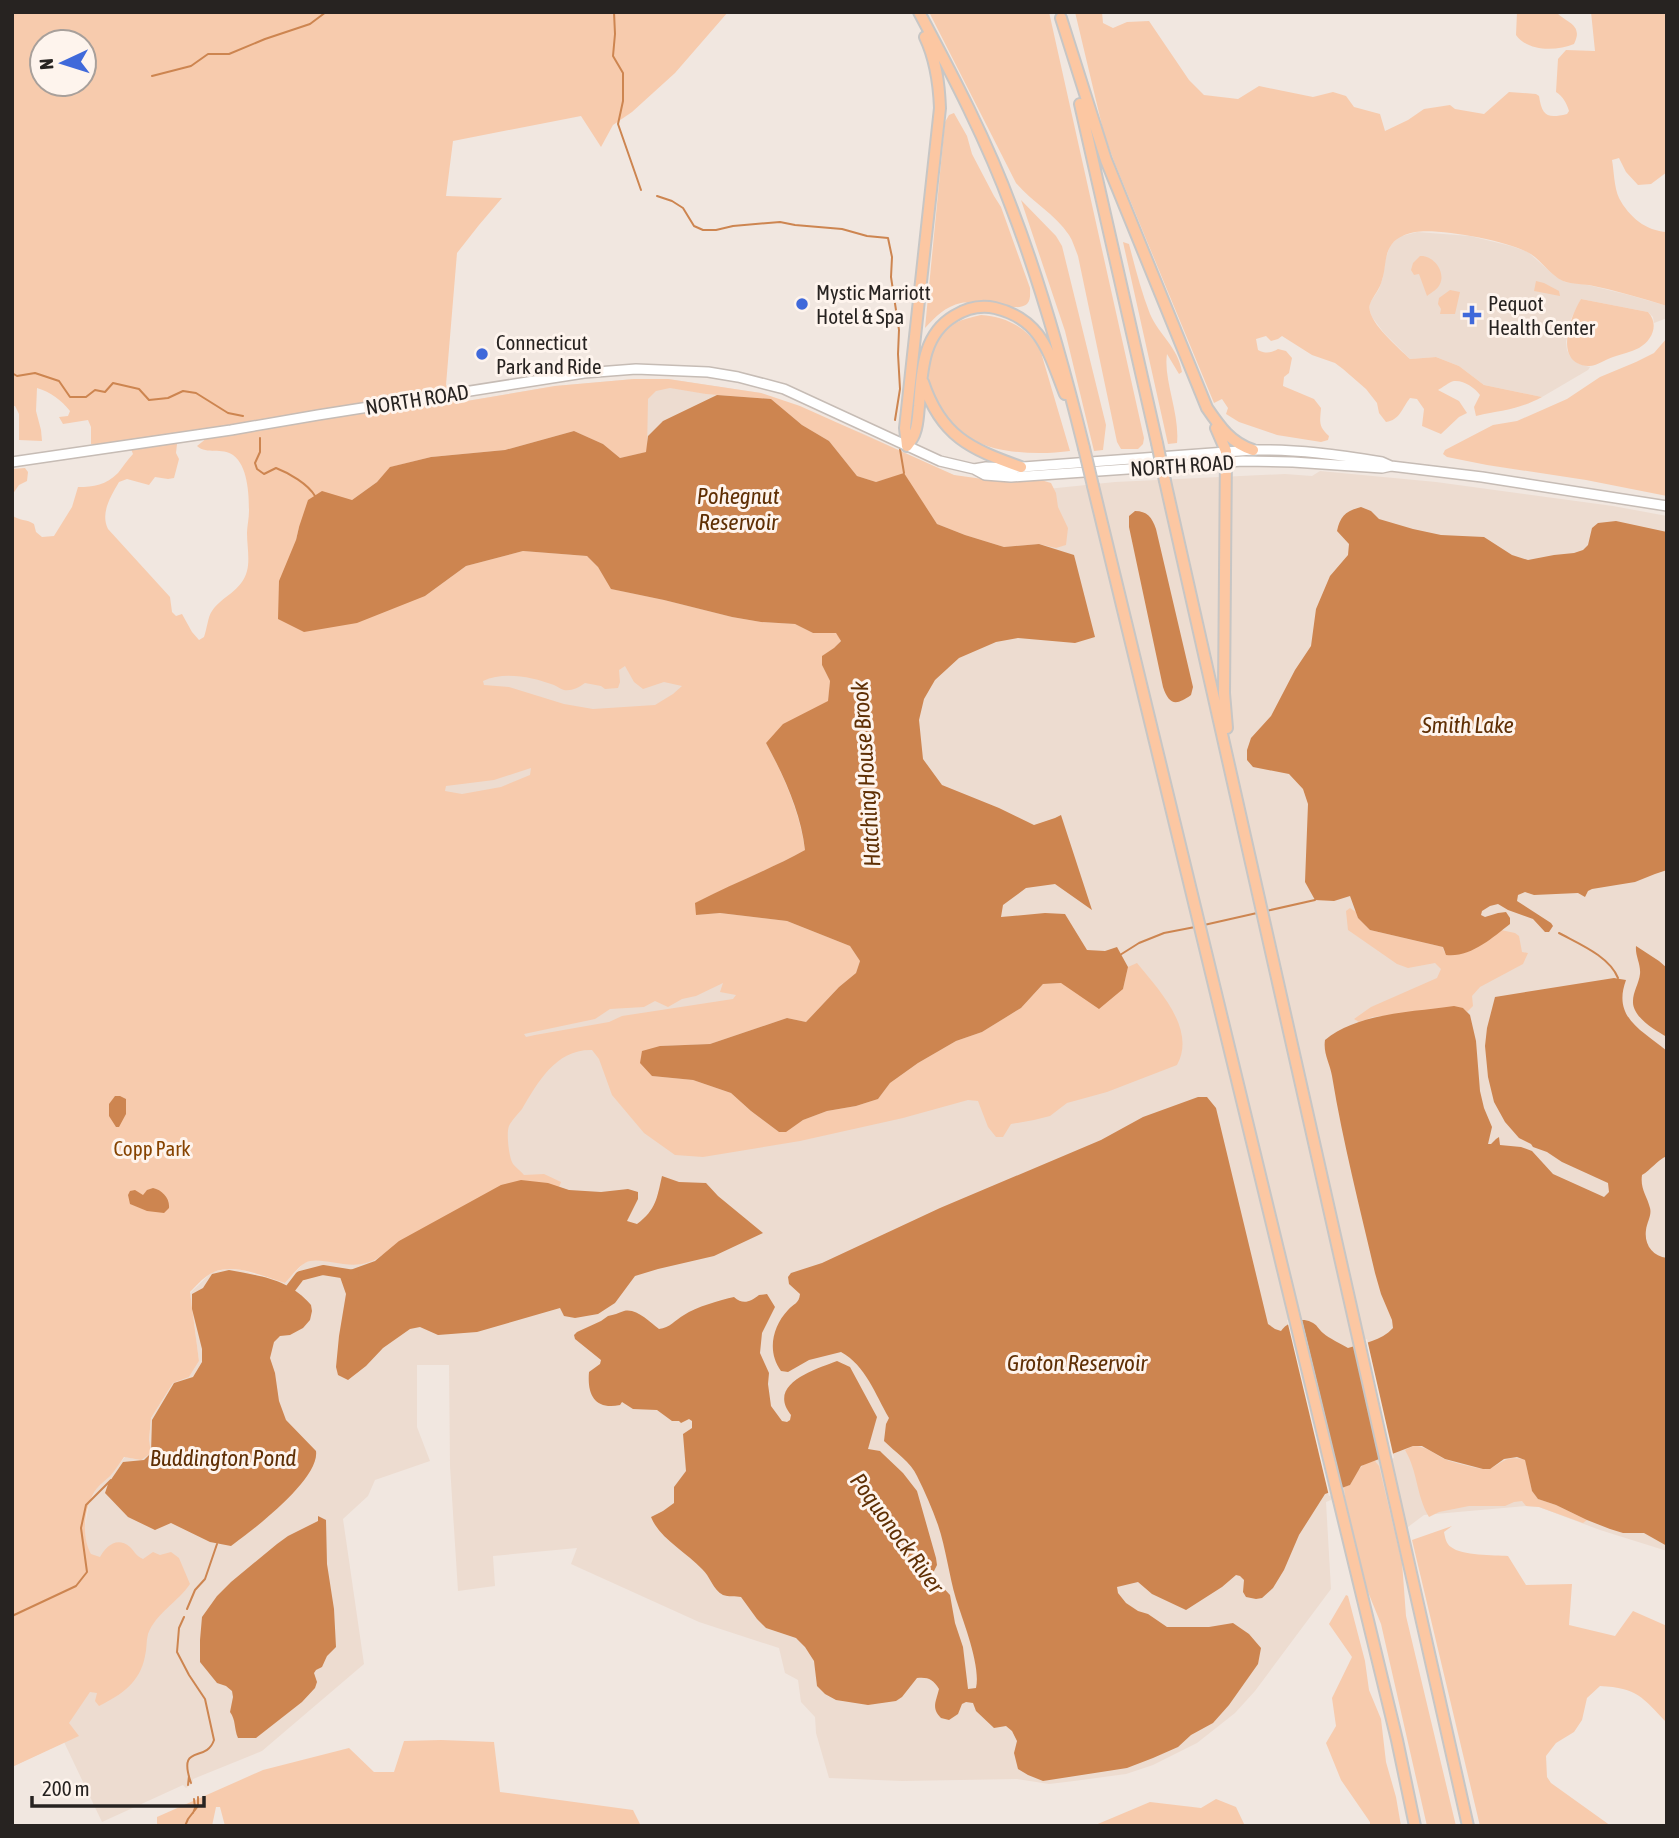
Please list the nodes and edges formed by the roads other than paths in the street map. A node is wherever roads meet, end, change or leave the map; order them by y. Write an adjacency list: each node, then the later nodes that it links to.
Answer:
1 (914, 12): 7 (highway)
2 (919, 12): 6 (highway)
3 (1061, 15): 5 (highway); 16 (highway, bridge)
4 (921, 377): 6 (highway); 7 (highway); 12 (highway)
5 (1207, 408): 8 (highway); 9 (highway)
6 (1081, 434): 17 (highway, bridge)
7 (907, 446): 10 (main road, NORTH ROAD); 13 (main road, NORTH ROAD)
8 (1254, 450): 9 (main road, NORTH ROAD); 11 (main road, NORTH ROAD)
9 (1226, 456): 11 (main road, NORTH ROAD); 14 (main road, NORTH ROAD); 16 (highway)
10 (12, 463)
11 (1391, 466): 15 (main road, NORTH ROAD)
12 (1021, 467): 13 (main road, NORTH ROAD); 14 (main road, NORTH ROAD)
13 (974, 469): 14 (main road, NORTH ROAD)
14 (1058, 469)
15 (1667, 506)
16 (1234, 787): 18 (highway)
17 (1415, 1826)
18 (1468, 1826)

